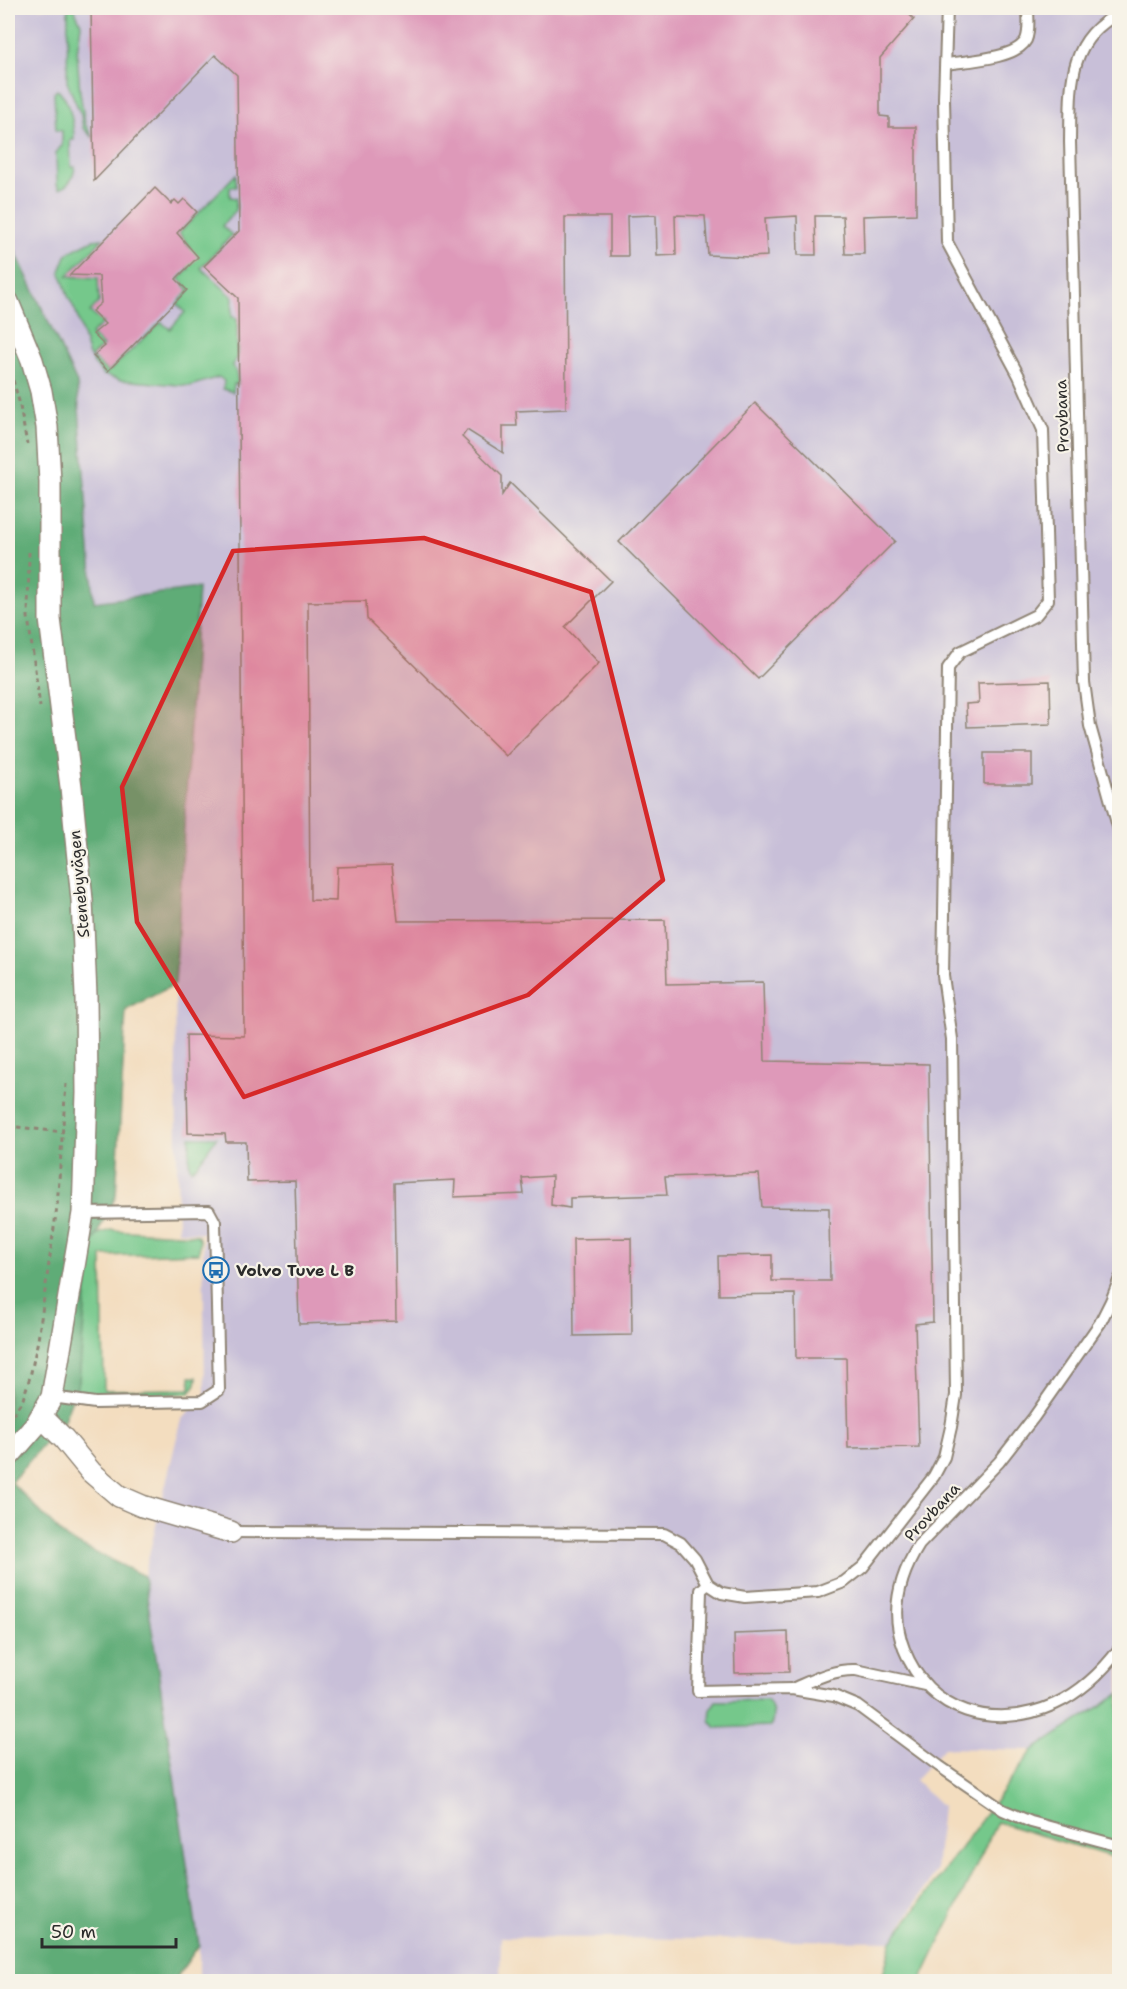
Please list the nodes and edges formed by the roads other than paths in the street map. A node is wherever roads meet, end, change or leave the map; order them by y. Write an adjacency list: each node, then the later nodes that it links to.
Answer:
1 (947, 8): 4 (lane)
2 (1028, 8): 4 (lane)
3 (1119, 14): 6 (lane, Provbana)
4 (946, 64): 13 (lane)
5 (8, 302): 7 (street, Stenebyvägen)
6 (1119, 834)
7 (83, 1213): 9 (street, Stenebyvägen); 9 (lane)
8 (1119, 1278): 15 (lane, Provbana)
9 (52, 1397): 10 (street, Stenebyvägen)
10 (42, 1417): 11 (street, Stenebyvägen); 12 (street)
11 (8, 1457)
12 (231, 1532): 13 (lane)
13 (708, 1584): 16 (lane)
14 (1119, 1648): 15 (lane, Provbana)
15 (925, 1686): 16 (lane)
16 (792, 1689): 17 (lane)
17 (1119, 1846)

